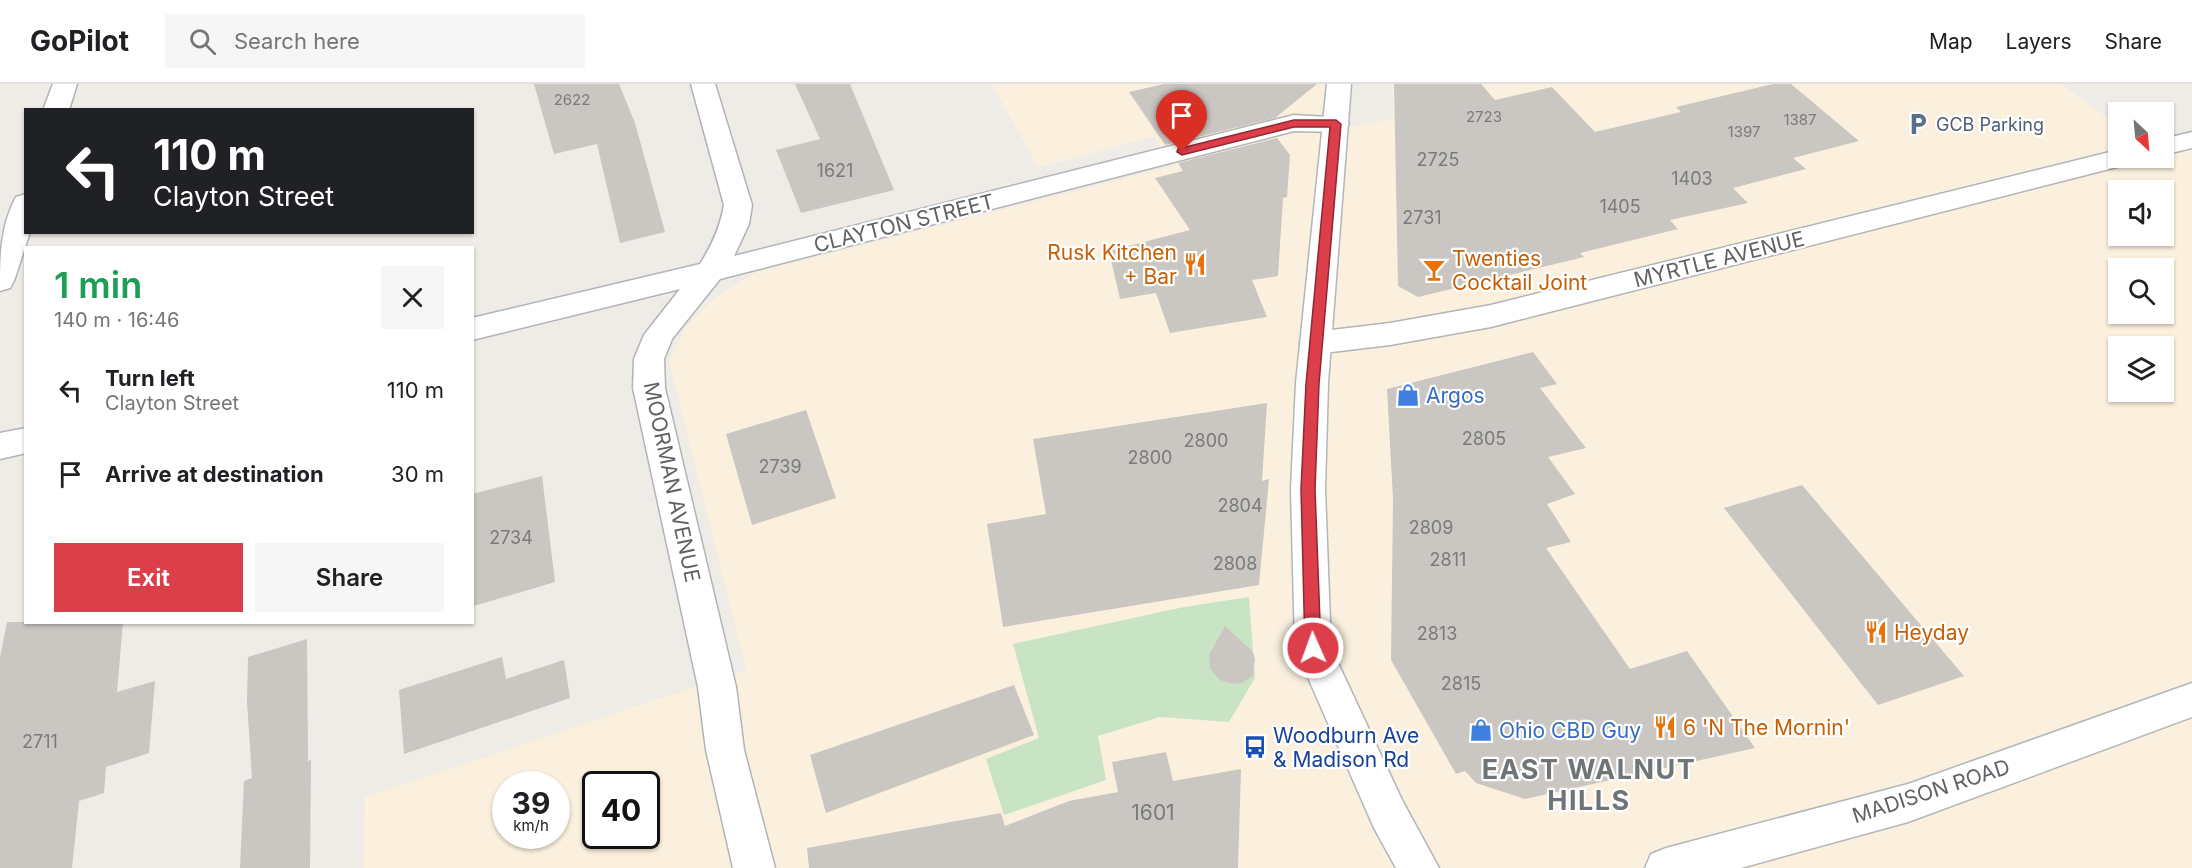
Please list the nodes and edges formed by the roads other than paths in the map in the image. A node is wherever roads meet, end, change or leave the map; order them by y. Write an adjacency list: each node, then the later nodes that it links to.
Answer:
1 (65, 84): 4 (street)
2 (703, 84): 10 (street, MOORMAN AVENUE)
3 (1339, 84): 5 (street)
4 (57, 108)
5 (1336, 124): 10 (street, CLAYTON STREET); 13 (street)
6 (2192, 140): 7 (street)
7 (2174, 144)
8 (2108, 161): 13 (street, MYRTLE AVENUE)
9 (24, 209): 11 (street)
10 (710, 272): 12 (street, CLAYTON STREET); 17 (street, MOORMAN AVENUE)
11 (0, 281)
12 (474, 329)
13 (1315, 343): 18 (street)
14 (24, 440): 15 (street)
15 (0, 446)
16 (2192, 700): 19 (street, MADISON ROAD)
17 (754, 868)
18 (1418, 868)
19 (1666, 868)

